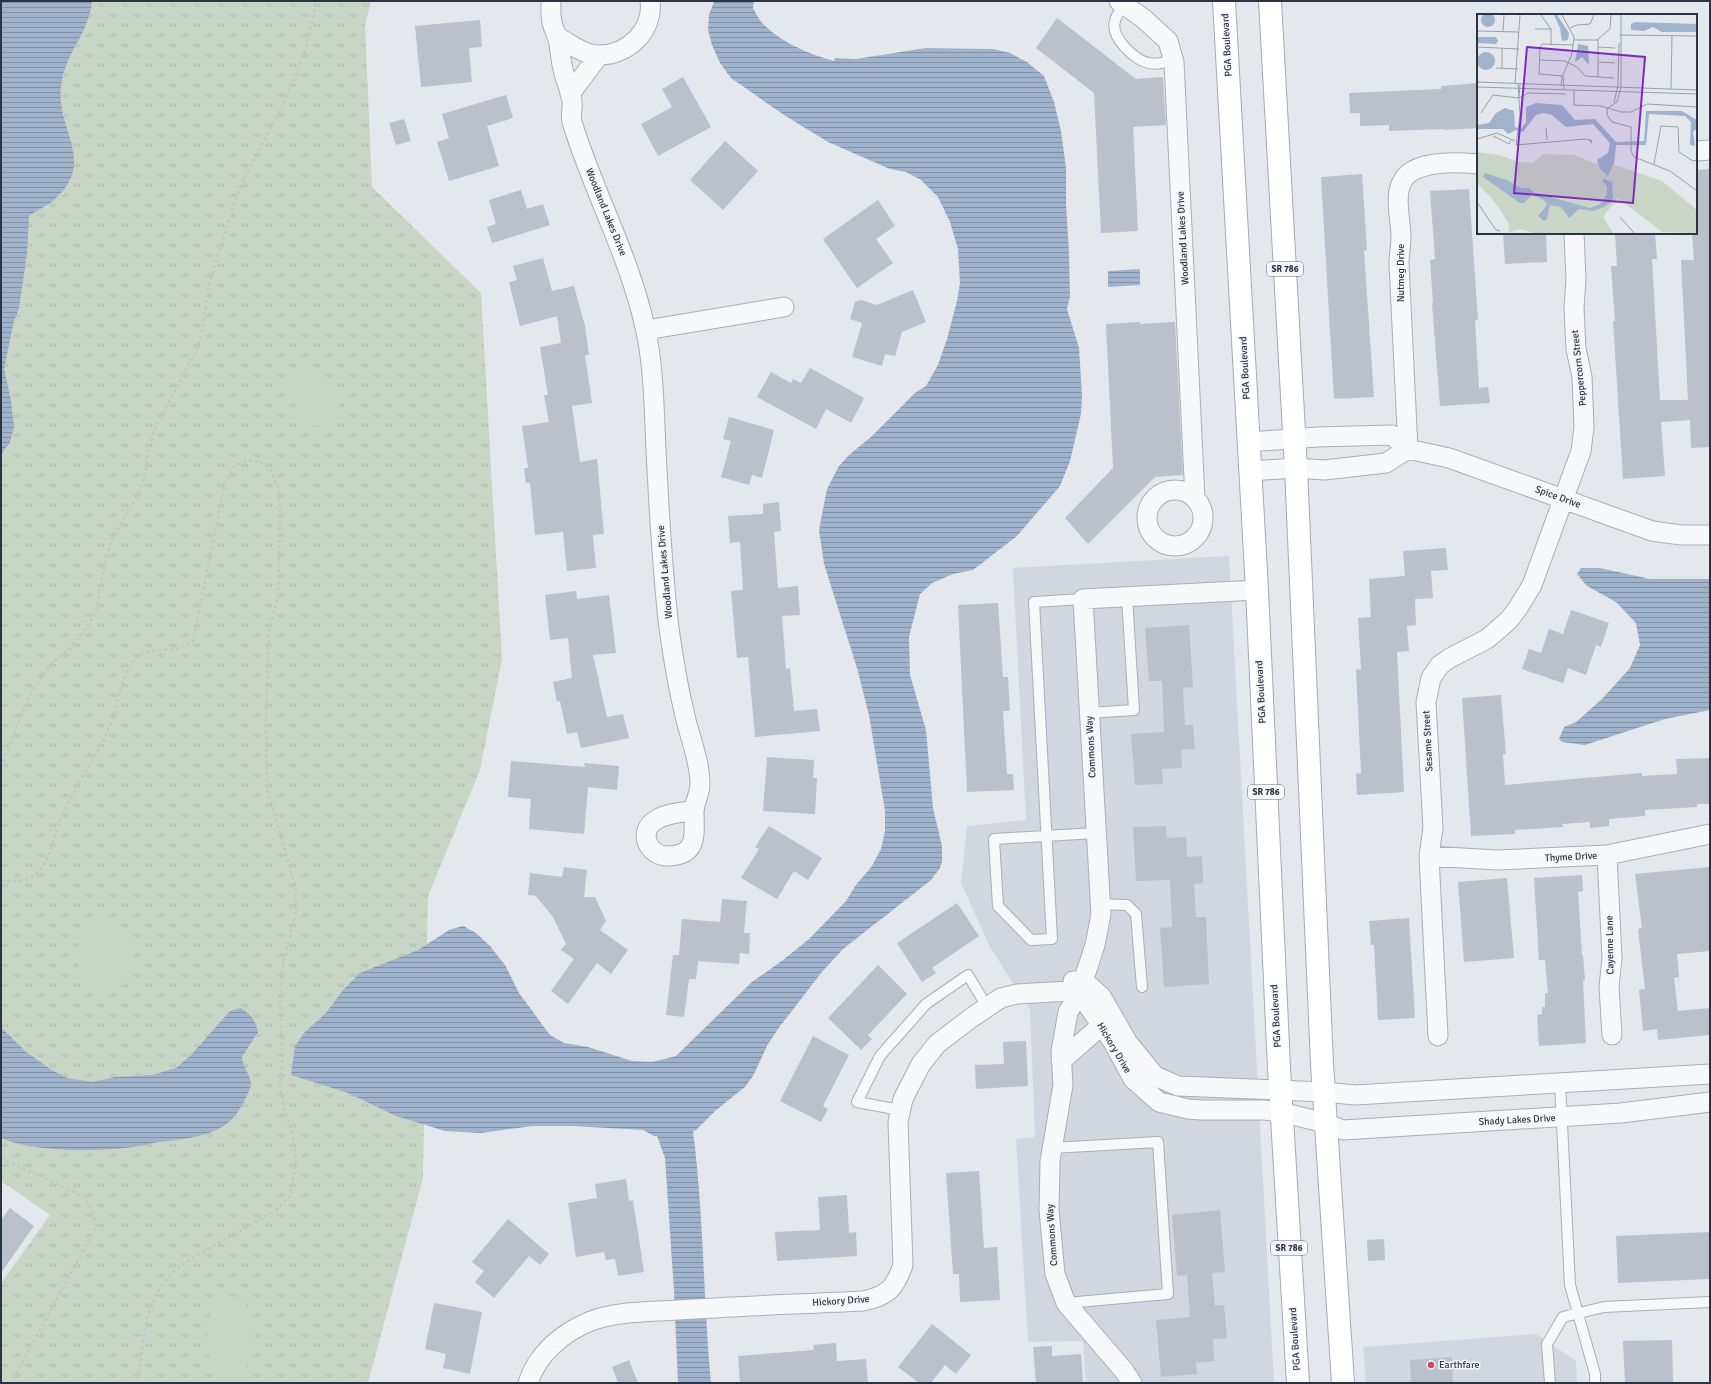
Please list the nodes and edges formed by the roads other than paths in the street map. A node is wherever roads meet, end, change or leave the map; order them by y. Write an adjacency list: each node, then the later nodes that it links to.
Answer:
1 (551, 1): 6 (street, Woodland Lakes Drive)
2 (650, 1): 7 (street)
3 (1224, 1): 17 (main road, PGA Boulevard / SR 786)
4 (1270, 1): 16 (main road, SR 786)
5 (1122, 3): 8 (street, Woodland Lakes Drive); 8 (lane)
6 (558, 37): 7 (street); 9 (street, Woodland Lakes Drive)
7 (599, 56): 9 (street)
8 (1174, 59): 21 (street, Woodland Lakes Drive)
9 (570, 94): 15 (street, Woodland Lakes Drive)
10 (1710, 150): 11 (street)
11 (1697, 151)
12 (1477, 164): 18 (street, Nutmeg Drive)
13 (1574, 234): 22 (street, Peppercorn Street)
14 (784, 307): 15 (street)
15 (646, 330): 28 (street, Woodland Lakes Drive)
16 (1294, 440): 17 (street, Spice Drive); 18 (street, Spice Drive); 19 (main road, SR 786)
17 (1249, 442): 20 (main road, PGA Boulevard / SR 786)
18 (1408, 449): 19 (street); 22 (street, Spice Drive)
19 (1296, 468): 20 (street); 45 (main road, SR 786)
20 (1251, 471): 24 (main road, PGA Boulevard / SR 786)
21 (1195, 499)
22 (1564, 500): 23 (street, Spice Drive); 33 (street, Sesame Street)
23 (1710, 535)
24 (1257, 590): 25 (street); 44 (main road, PGA Boulevard / SR 786)
25 (1127, 597): 26 (street); 27 (lane)
26 (1083, 600): 27 (street, Commons Way); 31 (lane)
27 (1090, 713): 29 (street, Commons Way)
28 (694, 810)
29 (1096, 833): 31 (lane); 34 (street, Commons Way)
30 (1710, 834): 32 (street, Thyme Drive)
31 (1046, 836): 31 (lane)
32 (1607, 855): 33 (street, Thyme Drive); 39 (street, Cayenne Lane)
33 (1429, 856): 40 (street, Sesame Street)
34 (1100, 904): 35 (lane); 36 (street, Commons Way)
35 (1142, 986)
36 (1082, 987): 37 (street, Hickory Drive); 38 (street, Hickory Drive); 41 (street, Commons Way)
37 (994, 1002): 47 (street, Hickory Drive); 47 (lane)
38 (1107, 1021): 41 (street); 44 (street, Hickory Drive); 48 (street, Hickory Drive)
39 (1612, 1035)
40 (1438, 1036)
41 (1061, 1061): 51 (street, Commons Way)
42 (1710, 1074): 43 (street)
43 (1560, 1083): 45 (street); 49 (lane)
44 (1280, 1090): 45 (street, Hickory Drive); 48 (main road, PGA Boulevard / SR 786)
45 (1324, 1092): 50 (main road, SR 786)
46 (1710, 1102): 49 (street, Shady Lakes Drive)
47 (900, 1110): 55 (street, Hickory Drive)
48 (1281, 1112): 50 (street, Hickory Drive); 57 (main road, PGA Boulevard / SR 786)
49 (1562, 1118): 50 (street, Shady Lakes Drive); 54 (lane)
50 (1325, 1123): 58 (main road, SR 786)
51 (1052, 1148): 53 (street, Commons Way); 53 (lane)
52 (1710, 1302): 54 (lane)
53 (1066, 1303): 56 (street, Commons Way)
54 (1578, 1313): 59 (lane); 60 (lane)
55 (528, 1383)
56 (1132, 1383)
57 (1298, 1383)
58 (1343, 1383)
59 (1550, 1383)
60 (1595, 1383)

